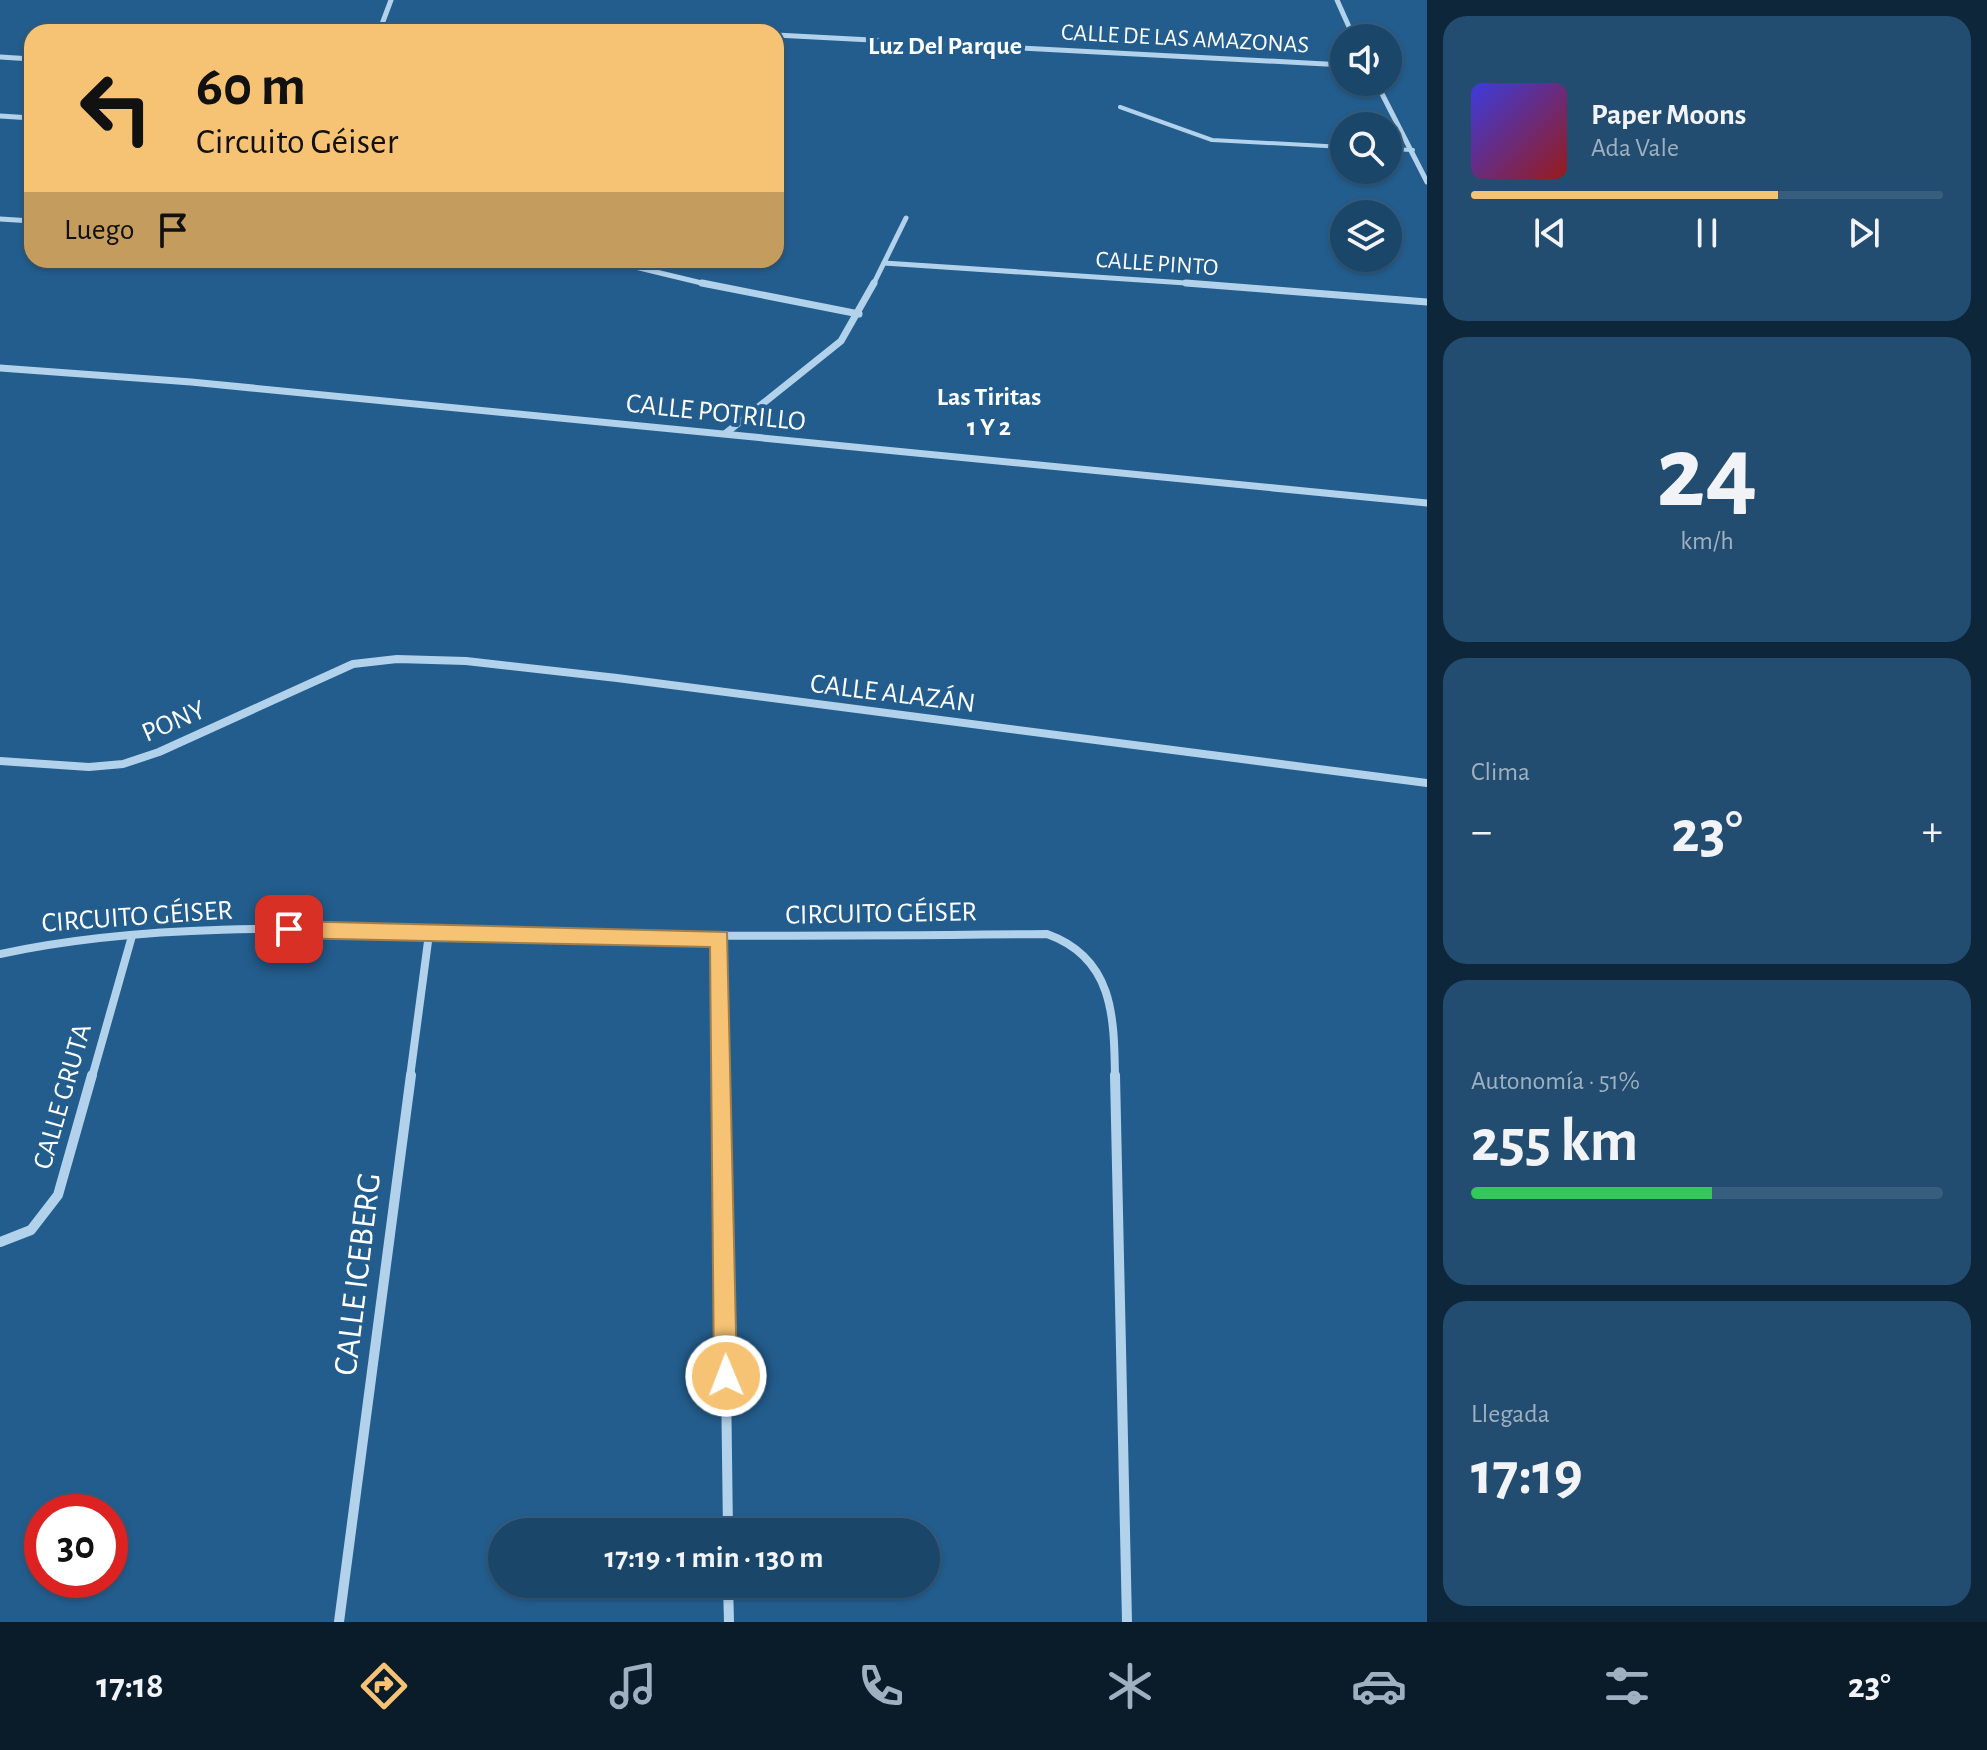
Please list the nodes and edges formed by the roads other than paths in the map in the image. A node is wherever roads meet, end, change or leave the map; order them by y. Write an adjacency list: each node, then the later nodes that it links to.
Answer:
1 (391, 0): 3 (street)
2 (1337, 0): 4 (street)
3 (382, 24)
4 (1348, 24)
5 (784, 35): 8 (street, CALLE DE LAS AMAZONAS)
6 (0, 57): 7 (street)
7 (24, 58)
8 (1330, 64)
9 (1384, 96): 15 (street)
10 (1120, 107): 13 (lane)
11 (0, 116): 12 (street)
12 (24, 118)
13 (1330, 146)
14 (1402, 150): 15 (lane)
15 (1413, 150): 16 (street)
16 (1427, 182)
17 (906, 218): 20 (street)
18 (0, 219): 19 (street)
19 (24, 220)
20 (884, 263): 22 (street, CALLE PINTO); 23 (street)
21 (640, 268): 23 (street)
22 (1427, 302)
23 (859, 314): 25 (street)
24 (0, 368): 25 (street, CALLE POTRILLO)
25 (725, 434): 26 (street, CALLE POTRILLO)
26 (1427, 503)
27 (353, 664): 28 (street, PONY); 29 (street, CALLE ALAZÁN)
28 (0, 761)
29 (1427, 783)
30 (429, 934): 31 (street, CIRCUITO GÉISER); 32 (street, CIRCUITO GÉISER); 37 (street, CALLE ICEBERG)
31 (132, 936): 33 (street, CIRCUITO GÉISER); 34 (street, CALLE GRUTA)
32 (720, 938): 35 (street); 39 (street, CIRCUITO GÉISER)
33 (0, 954)
34 (0, 1242)
35 (728, 1518)
36 (728, 1598): 38 (street)
37 (339, 1622)
38 (729, 1622)
39 (1127, 1622)

